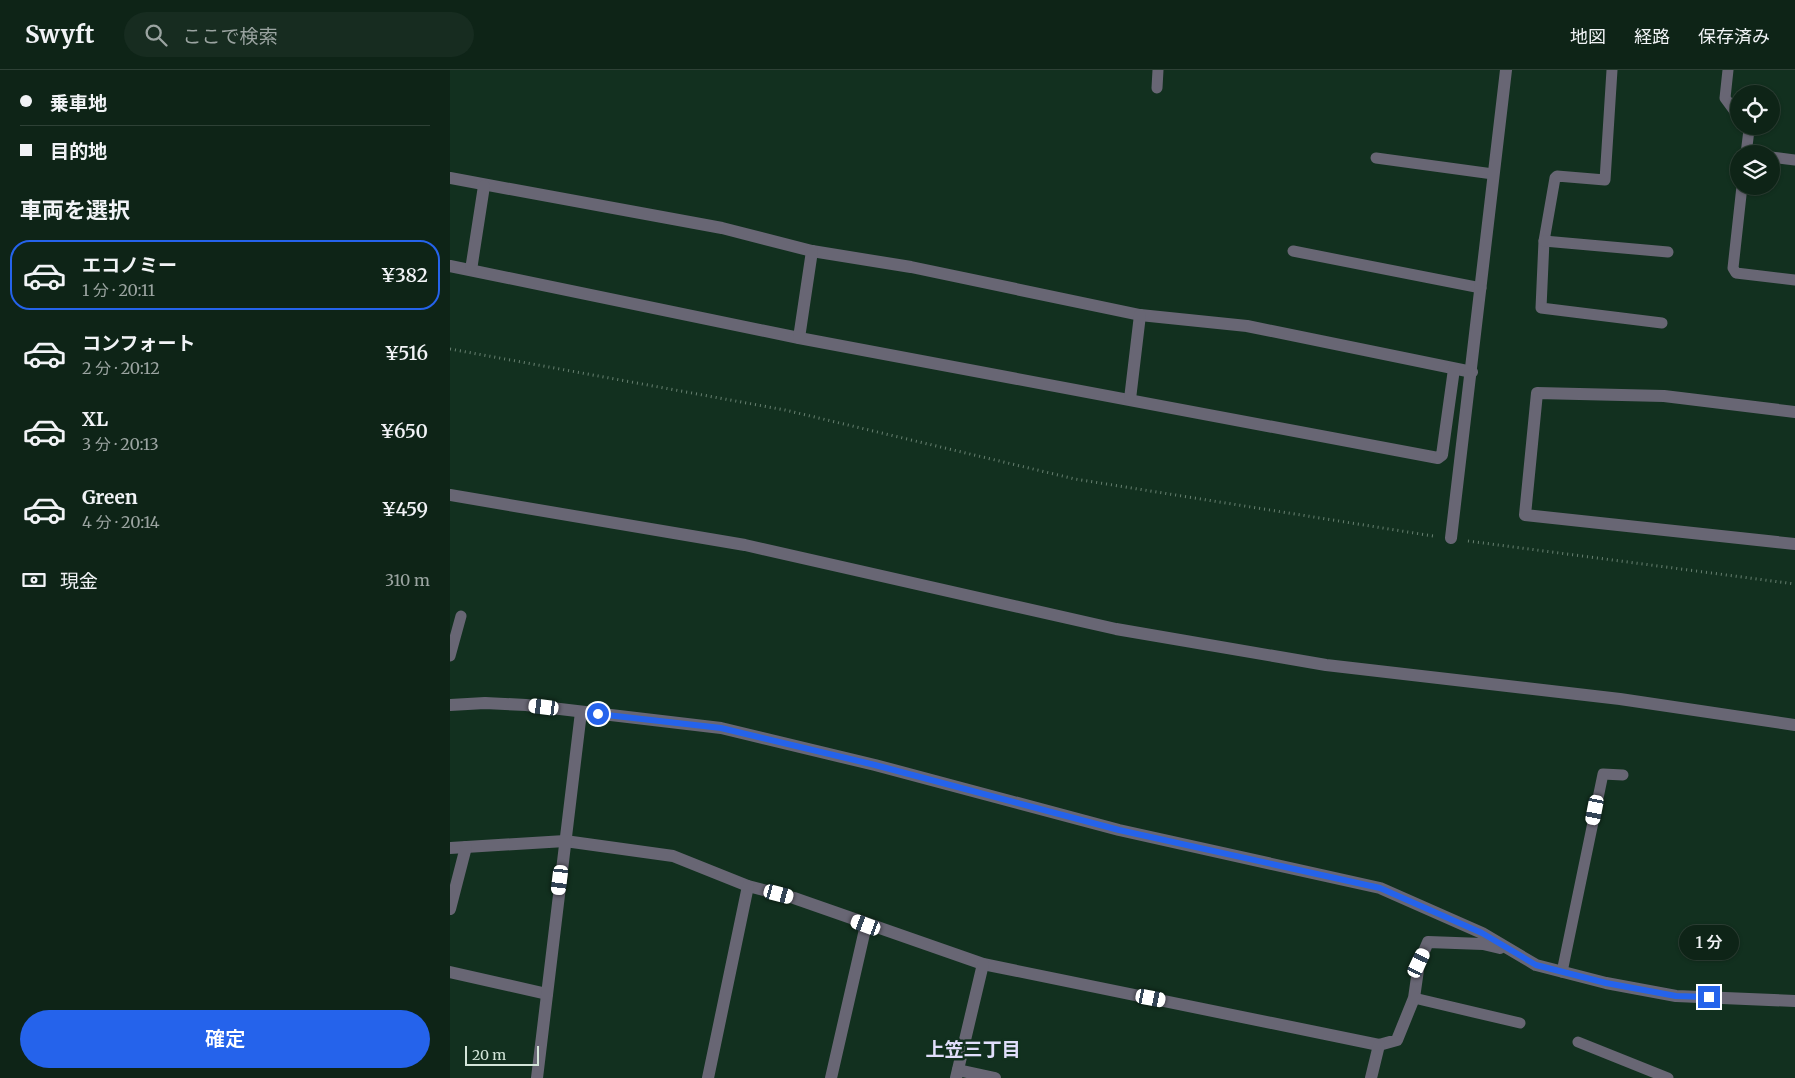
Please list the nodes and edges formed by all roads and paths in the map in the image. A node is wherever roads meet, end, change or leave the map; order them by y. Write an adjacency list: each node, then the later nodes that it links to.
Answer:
1 (1158, 70): 5 (lane)
2 (1506, 70): 10 (street)
3 (1612, 70): 14 (lane)
4 (1728, 70): 6 (lane)
5 (1157, 88)
6 (1730, 106)
7 (1376, 158): 10 (lane)
8 (1780, 158): 9 (lane)
9 (1795, 160)
10 (1493, 174): 21 (street)
11 (450, 178): 12 (street)
12 (484, 186): 15 (street); 19 (street)
13 (1741, 195): 20 (lane)
14 (1544, 240): 17 (lane); 23 (lane)
15 (812, 250): 22 (street); 24 (street)
16 (1293, 251): 21 (lane)
17 (1668, 252)
18 (450, 266): 19 (street)
19 (471, 270): 24 (street)
20 (1795, 280)
21 (1481, 288): 27 (street)
22 (1140, 315): 26 (street); 28 (street)
23 (1662, 323)
24 (798, 338): 28 (street)
25 (450, 349): 31 (path)
26 (1454, 369): 27 (street); 28 (street)
27 (1472, 372): 31 (street)
28 (1130, 399)
29 (1795, 412): 32 (street)
30 (450, 495): 38 (street)
31 (1451, 538): 33 (path)
32 (1795, 544)
33 (1795, 584)
34 (461, 616): 35 (lane)
35 (450, 656)
36 (450, 705): 37 (street)
37 (581, 712): 40 (street); 46 (street)
38 (1795, 726)
39 (1623, 775): 49 (lane)
40 (565, 841): 41 (street); 43 (street); 50 (street)
41 (466, 847): 42 (street); 44 (street)
42 (450, 848)
43 (748, 886): 45 (street); 58 (street)
44 (450, 909)
45 (866, 925): 47 (street); 59 (street)
46 (1516, 952): 49 (street); 51 (street)
47 (983, 964): 55 (street); 56 (street)
48 (450, 972): 50 (street)
49 (1562, 972): 52 (street)
50 (547, 994): 57 (street)
51 (1414, 998): 53 (lane); 55 (street)
52 (1795, 1001)
53 (1520, 1023)
54 (1578, 1042): 62 (lane)
55 (1379, 1045): 61 (street)
56 (957, 1074): 60 (street)
57 (536, 1078)
58 (708, 1078)
59 (831, 1078)
60 (995, 1078)
61 (1371, 1078)
62 (1668, 1078)

